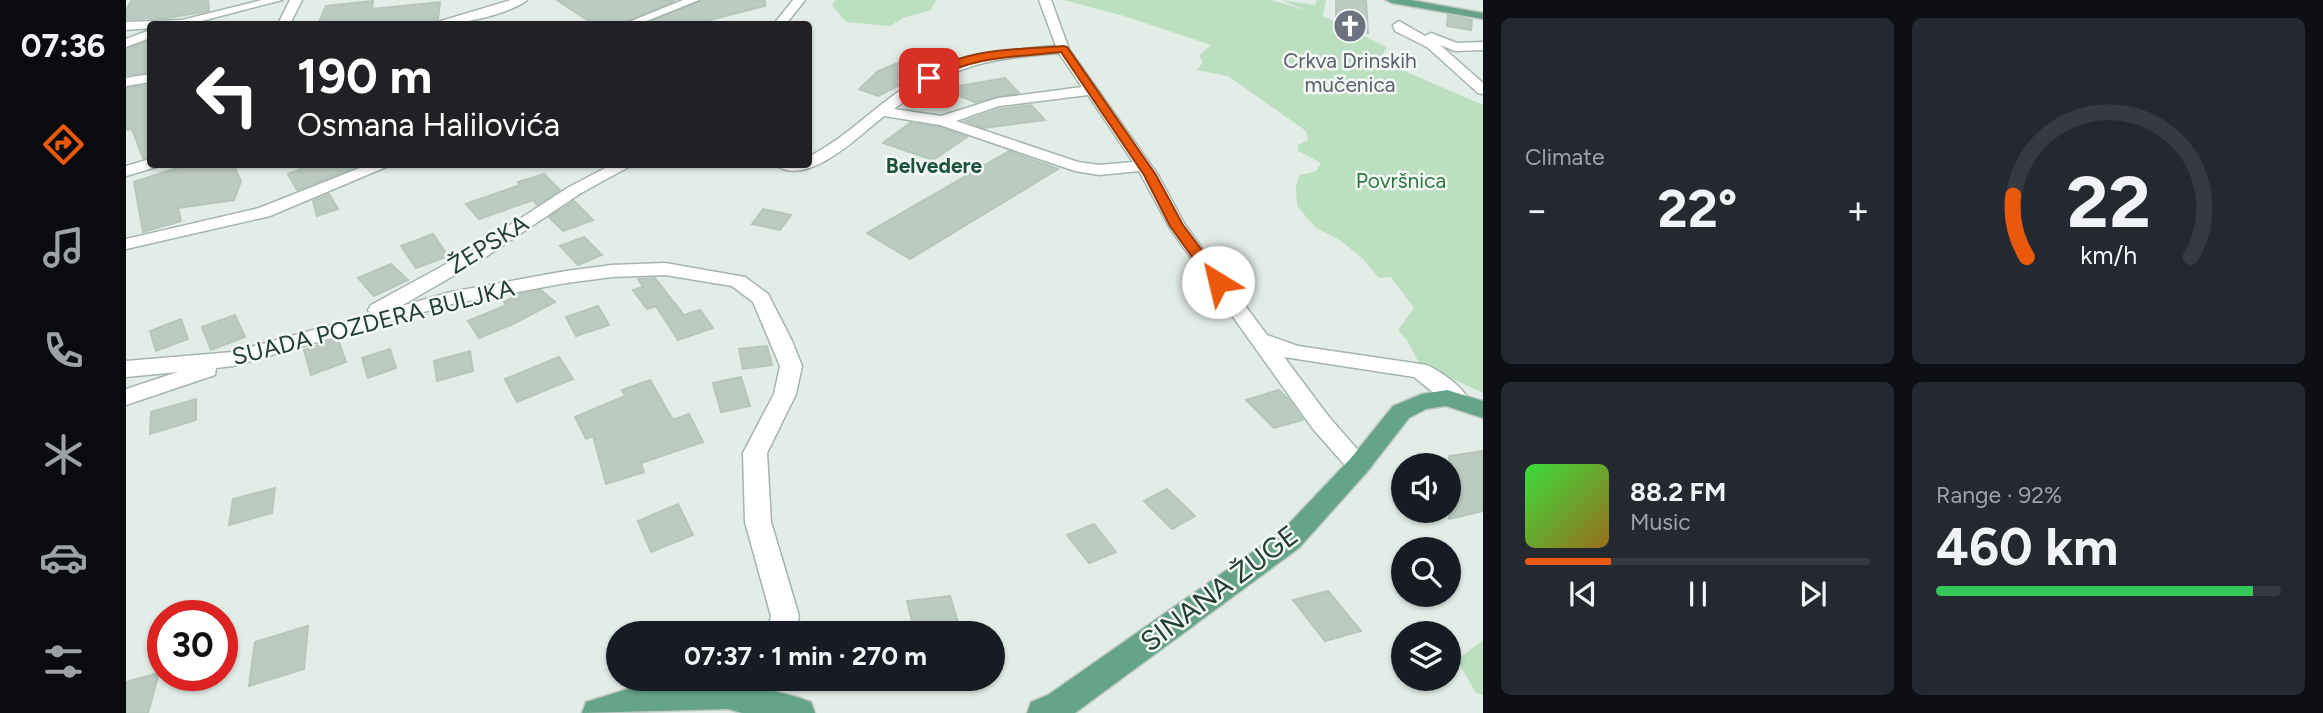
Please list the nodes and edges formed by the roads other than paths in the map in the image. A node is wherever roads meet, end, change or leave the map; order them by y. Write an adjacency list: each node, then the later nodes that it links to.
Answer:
1 (276, 0): 9 (street)
2 (296, 0): 10 (street)
3 (521, 0): 11 (street)
4 (693, 0): 12 (street)
5 (799, 0): 13 (street)
6 (1045, 0): 19 (street)
7 (1392, 0): 8 (main road)
8 (1483, 16)
9 (193, 21)
10 (286, 21)
11 (450, 21)
12 (638, 21)
13 (782, 21)
14 (147, 25): 15 (street)
15 (126, 26)
16 (147, 35): 17 (street)
17 (126, 43)
18 (1483, 46): 23 (street)
19 (1063, 49): 22 (street); 24 (street)
20 (147, 78): 21 (street)
21 (126, 82)
22 (1093, 90): 25 (street); 28 (street)
23 (1483, 90)
24 (881, 111): 25 (street); 26 (street)
25 (943, 121): 28 (street)
26 (812, 161)
27 (147, 165): 31 (street)
28 (1144, 166): 34 (street)
29 (374, 168): 32 (street)
30 (618, 168): 33 (street, ŽEPSKA)
31 (126, 171)
32 (126, 244)
33 (350, 325): 35 (street, SUADA POZDERA BULJKA); 41 (street, SUADA POZDERA BULJKA)
34 (1260, 339): 38 (street); 40 (street)
35 (233, 359): 36 (street, SUADA POZDERA BULJKA); 37 (street)
36 (126, 369)
37 (126, 397)
38 (1457, 399): 39 (main road, SINANA ŽUGE); 40 (main road, SINANA ŽUGE)
39 (1483, 410)
40 (1359, 465): 46 (main road, SINANA ŽUGE)
41 (784, 621)
42 (706, 691): 44 (main road)
43 (748, 691): 45 (main road)
44 (597, 713)
45 (800, 713)
46 (1042, 713)

